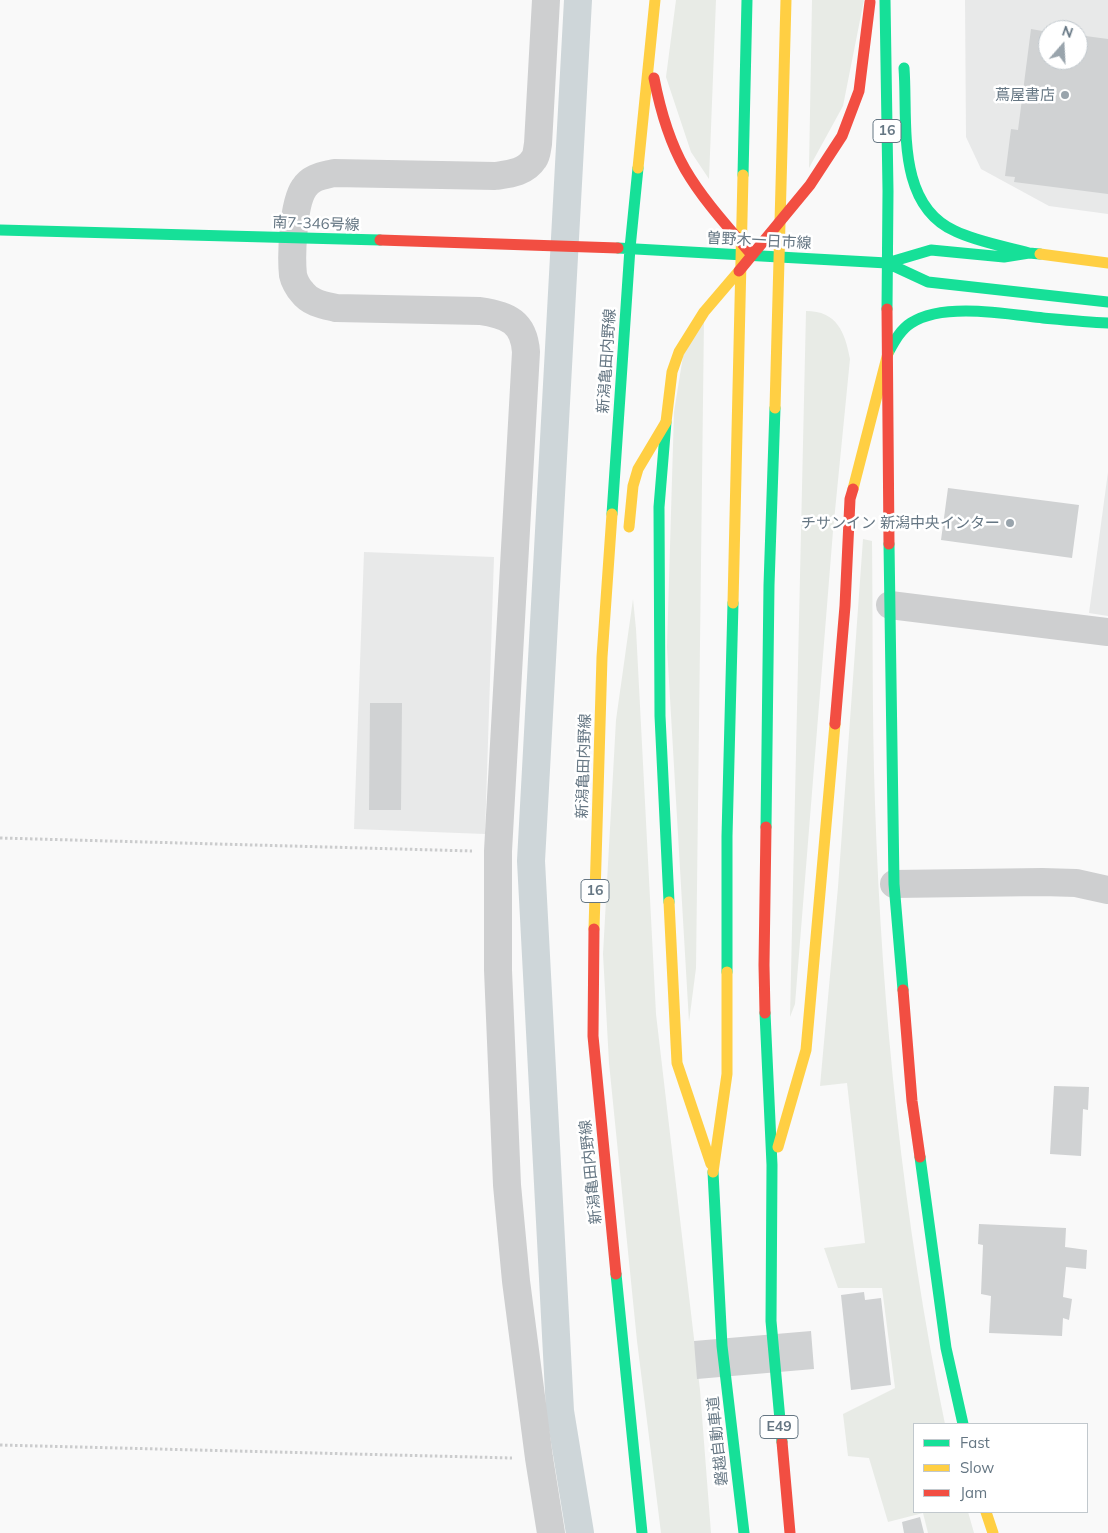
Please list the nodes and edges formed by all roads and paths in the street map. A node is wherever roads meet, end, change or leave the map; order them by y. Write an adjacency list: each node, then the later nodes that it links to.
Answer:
1 (546, 0): 10 (street)
2 (655, 0): 7 (main road, 新潟亀田内野線 / 16)
3 (747, 0): 30 (main road)
4 (786, 0): 29 (main road)
5 (870, 0): 13 (main road)
6 (885, 0): 14 (main road, 16)
7 (650, 50): 11 (main road, 新潟亀田内野線 / 16); 13 (main road)
8 (903, 55): 12 (main road)
9 (0, 230): 10 (main road, 南7-346号線)
10 (293, 238): 11 (main road, 南7-346号線); 26 (street)
11 (630, 248): 13 (main road, 曽野木一日市線); 24 (main road, 新潟亀田内野線 / 16)
12 (1029, 254): 14 (main road, 曽野木一日市線); 15 (main road, 曽野木一日市線)
13 (752, 255): 14 (main road, 曽野木一日市線); 19 (main road)
14 (887, 263): 16 (main road, 曽野木一日市線); 18 (main road, 16)
15 (1108, 263)
16 (1108, 302)
17 (1108, 323): 18 (main road)
18 (888, 353): 21 (main road, 16); 29 (main road)
19 (666, 422): 20 (main road); 30 (main road)
20 (627, 536)
21 (890, 605): 23 (street); 27 (main road, 16)
22 (617, 614): 24 (main road)
23 (1108, 632)
24 (600, 741): 37 (main road, 新潟亀田内野線 / 16)
25 (0, 838): 26 (path)
26 (498, 851): 33 (street)
27 (894, 884): 28 (street); 31 (main road, 16)
28 (1108, 890)
29 (772, 1165): 38 (main road, E49)
30 (713, 1170): 35 (main road, 磐越自動車道)
31 (963, 1423)
32 (0, 1444): 33 (path)
33 (539, 1458): 36 (street)
34 (986, 1513): 39 (main road)
35 (742, 1530)
36 (551, 1533)
37 (642, 1533)
38 (790, 1533)
39 (993, 1533)

